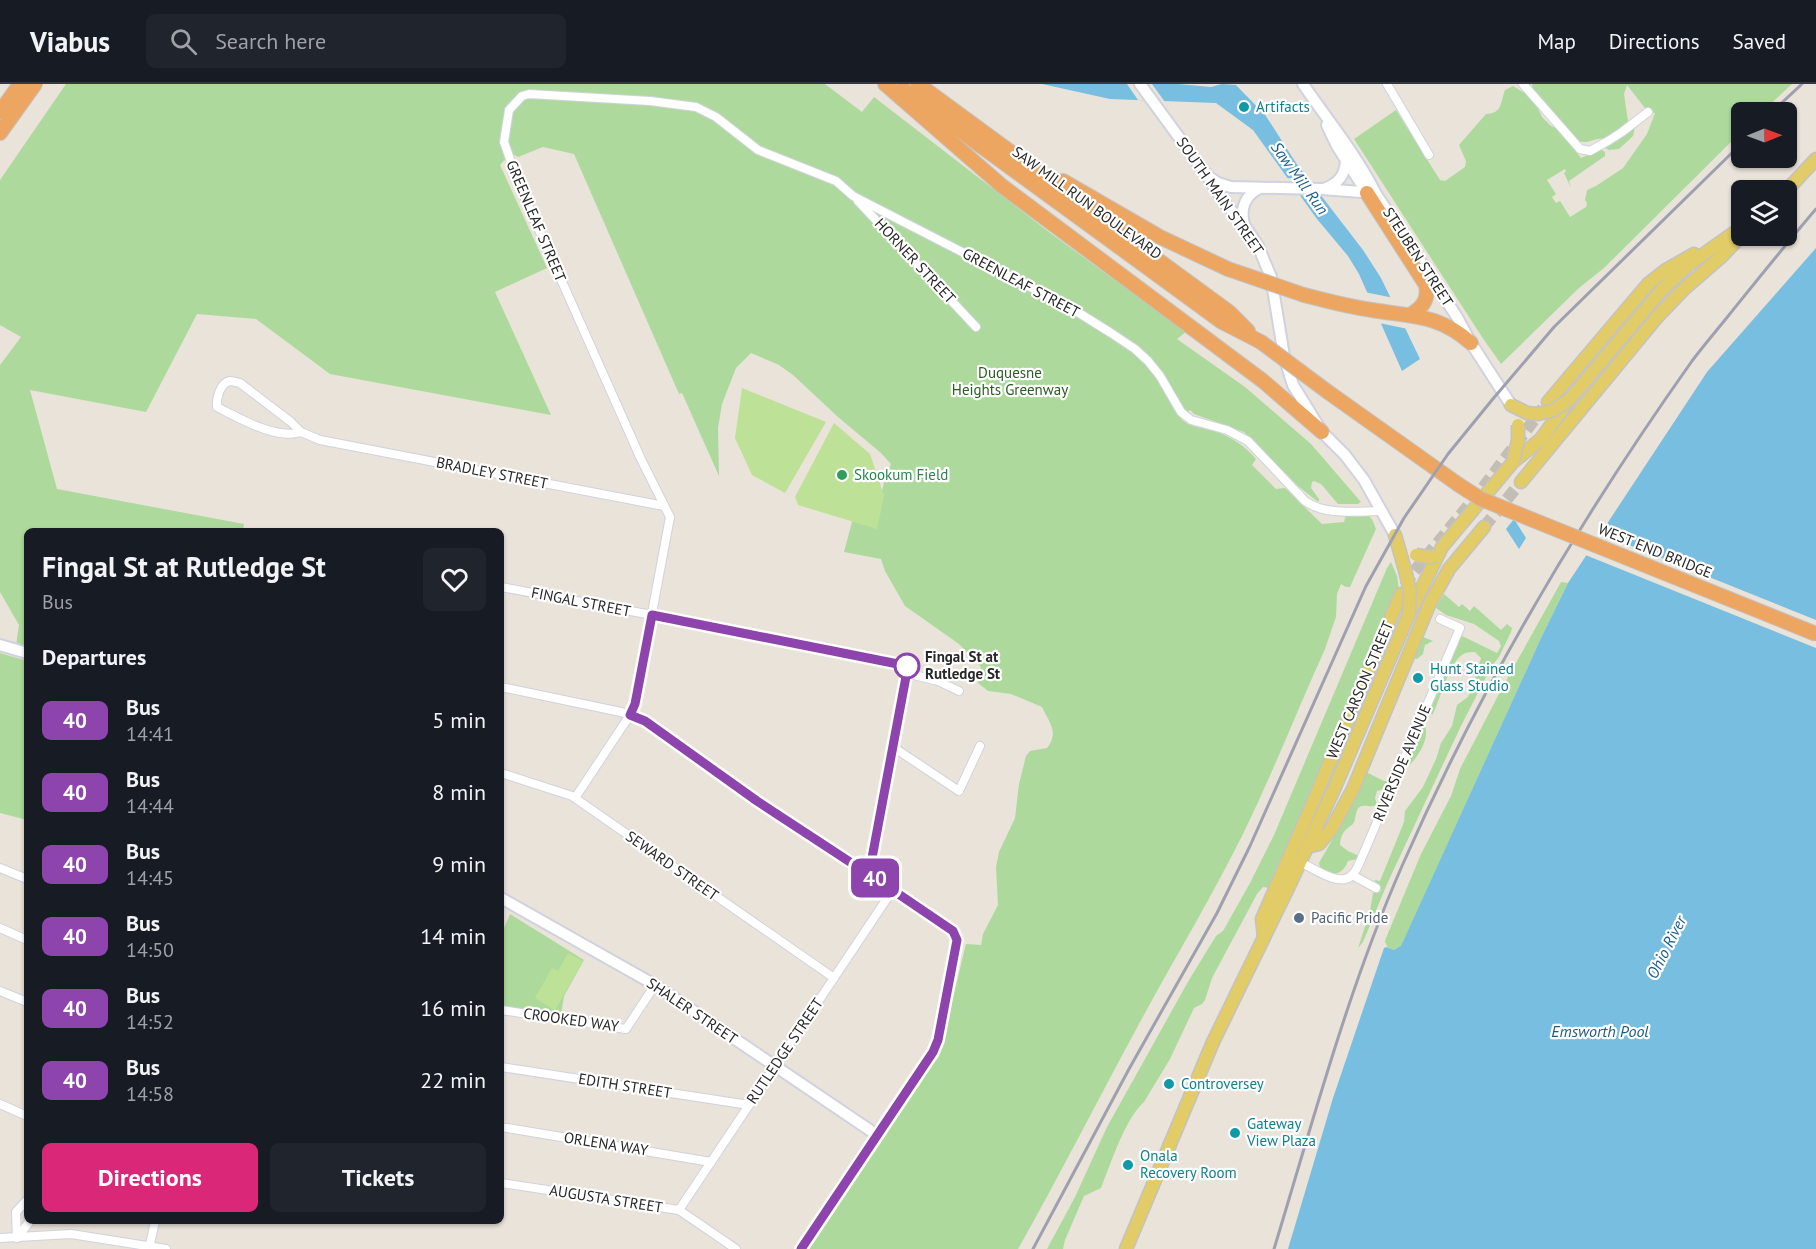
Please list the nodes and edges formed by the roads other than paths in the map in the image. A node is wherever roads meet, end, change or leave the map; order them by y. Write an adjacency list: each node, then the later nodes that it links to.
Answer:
1 (20, 84): 11 (highway)
2 (35, 84): 13 (highway)
3 (885, 84): 36 (highway)
4 (896, 84): 30 (highway, SAW MILL RUN BOULEVARD)
5 (918, 84): 14 (highway, SAW MILL RUN BOULEVARD)
6 (1140, 84): 18 (main road, SOUTH MAIN STREET)
7 (1303, 84): 10 (main road, STEUBEN STREET)
8 (1387, 84): 15 (street)
9 (1525, 85): 12 (street)
10 (1321, 111): 17 (main road, STEUBEN STREET); 22 (main road, STEUBEN STREET)
11 (0, 112)
12 (1648, 112)
13 (0, 133)
14 (997, 142): 28 (highway, bridge); 30 (highway, SAW MILL RUN BOULEVARD)
15 (1429, 155)
16 (1816, 159): 19 (main road)
17 (1346, 161): 21 (main road); 22 (main road, STEUBEN STREET)
18 (1208, 177): 20 (main road); 24 (main road, SOUTH MAIN STREET)
19 (1796, 180)
20 (1265, 187): 21 (main road); 24 (main road)
21 (1322, 189): 22 (main road)
22 (1372, 193): 28 (highway); 31 (main road, STEUBEN STREET)
23 (853, 196): 29 (street, HORNER STREET); 40 (street, GREENLEAF STREET); 41 (street, GREENLEAF STREET)
24 (1244, 225): 36 (main road, SOUTH MAIN STREET)
25 (1731, 234): 26 (main road, WEST CARSON STREET)
26 (1727, 237): 32 (main road, WEST CARSON STREET); 33 (main road)
27 (1732, 246): 38 (main road)
28 (1410, 315): 31 (highway)
29 (976, 327)
30 (1261, 342): 39 (highway, SAW MILL RUN BOULEVARD, bridge)
31 (1471, 343): 34 (main road, STEUBEN STREET)
32 (1570, 399): 34 (main road, bridge); 37 (main road, WEST CARSON STREET, bridge)
33 (1548, 402)
34 (1511, 405): 37 (main road, bridge)
35 (301, 432): 35 (street); 40 (street, BRADLEY STREET)
36 (1322, 432): 41 (main road, SOUTH MAIN STREET)
37 (1513, 462): 39 (main road, WEST CARSON STREET)
38 (1521, 482)
39 (1481, 499): 44 (main road, WEST CARSON STREET); 50 (highway, WEST END BRIDGE, bridge)
40 (664, 506): 48 (street, GREENLEAF STREET)
41 (1382, 511): 43 (main road, SOUTH MAIN STREET)
42 (1484, 527): 61 (main road)
43 (1395, 535): 44 (main road, bridge); 47 (main road, bridge)
44 (1437, 555): 47 (main road, WEST CARSON STREET, bridge)
45 (504, 588): 48 (street, FINGAL STREET)
46 (1401, 594): 71 (main road)
47 (1408, 614): 61 (main road, WEST CARSON STREET)
48 (652, 615): 53 (street, FINGAL STREET); 56 (street, GREENLEAF STREET)
49 (1440, 619): 65 (street, RIVERSIDE AVENUE)
50 (1816, 634)
51 (0, 645): 52 (main road)
52 (24, 652)
53 (908, 666): 55 (street, FINGAL STREET); 58 (street)
54 (504, 688): 56 (street)
55 (959, 691)
56 (630, 715): 60 (street, GREENLEAF STREET); 64 (street)
57 (980, 746): 58 (street)
58 (893, 747): 64 (street)
59 (504, 774): 60 (street, SEWARD STREET)
60 (574, 798): 73 (street, SEWARD STREET)
61 (1307, 847): 62 (main road, WEST CARSON STREET)
62 (1300, 862): 65 (street); 71 (main road, WEST CARSON STREET)
63 (0, 868): 66 (street)
64 (869, 874): 68 (street)
65 (1352, 875): 67 (street)
66 (24, 878)
67 (1376, 888)
68 (892, 891): 73 (street, RUTLEDGE STREET); 84 (street)
69 (504, 903): 74 (main road, SHALER STREET)
70 (0, 928): 72 (street)
71 (1264, 938): 97 (main road, WEST CARSON STREET)
72 (24, 939)
73 (834, 978): 78 (street, RUTLEDGE STREET)
74 (655, 985): 77 (street, CROOKED WAY); 78 (main road, SHALER STREET)
75 (0, 991): 76 (street)
76 (24, 1001)
77 (504, 1010)
78 (775, 1066): 81 (street, RUTLEDGE STREET); 84 (main road, SHALER STREET)
79 (504, 1067): 81 (street, EDITH STREET)
80 (0, 1104): 82 (street)
81 (749, 1106): 85 (street, RUTLEDGE STREET)
82 (24, 1115)
83 (504, 1128): 85 (street, ORLENA WAY)
84 (877, 1135): 96 (main road)
85 (711, 1162): 88 (street, RUTLEDGE STREET)
86 (504, 1183): 88 (street, AUGUSTA STREET)
87 (24, 1203): 92 (street)
88 (679, 1210): 95 (street, AUGUSTA STREET)
89 (28, 1224): 92 (street)
90 (154, 1224): 93 (street)
91 (0, 1238): 92 (street)
92 (17, 1238): 93 (street)
93 (149, 1248): 94 (street)
94 (166, 1249)
95 (736, 1249)
96 (801, 1249)
97 (1126, 1249)

